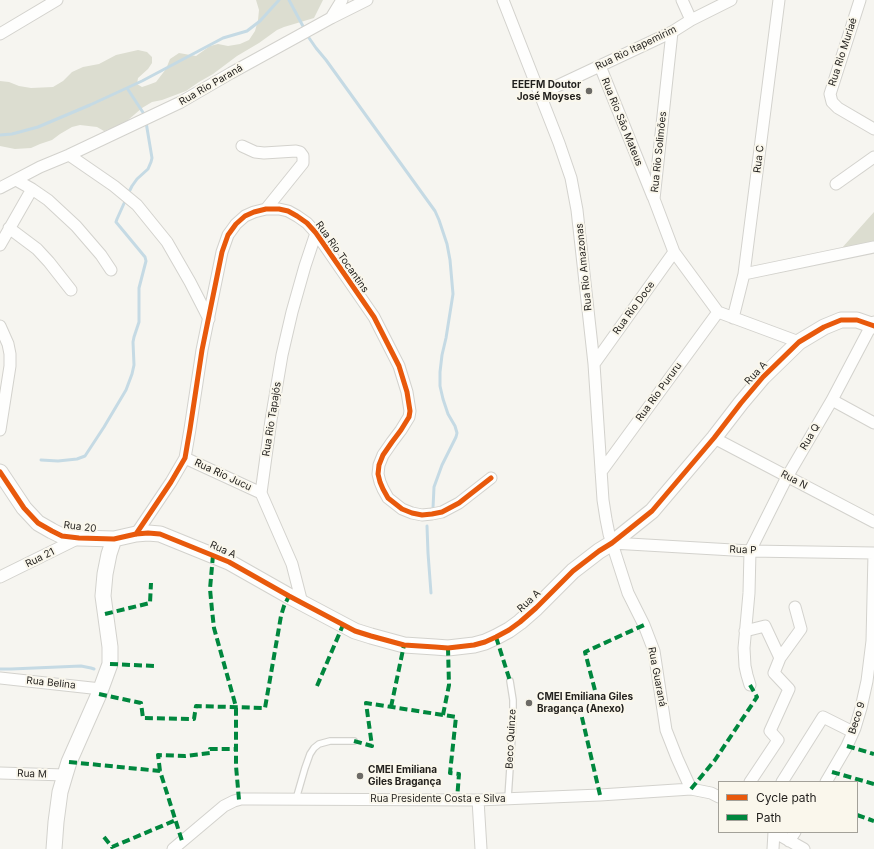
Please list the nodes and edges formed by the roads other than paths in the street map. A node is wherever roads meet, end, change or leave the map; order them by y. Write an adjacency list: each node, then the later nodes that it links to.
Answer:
1 (57, 0): 12 (street)
2 (342, 0): 9 (street, Rua Rio Paraná)
3 (367, 0): 9 (street)
4 (682, 0): 10 (street)
5 (731, 0): 10 (street, Rua Rio Itapemirim)
6 (779, 0): 31 (street, Rua C)
7 (860, 0): 15 (street, Rua Rio Muriaé)
8 (505, 1): 14 (street, Rua Rio Amazonas)
9 (331, 18): 17 (street, Rua Rio Paraná)
10 (691, 20): 11 (street, Rua Rio Itapemirim)
11 (672, 32): 13 (street, Rua Rio Itapemirim); 23 (street, Rua Rio Solimões)
12 (0, 34)
13 (600, 66): 14 (street, Rua Rio Itapemirim); 23 (street, Rua Rio São Mateus)
14 (540, 94): 39 (street, Rua Rio Amazonas)
15 (874, 129)
16 (242, 146): 24 (street)
17 (69, 155): 19 (street, Rua Rio Paraná); 35 (street)
18 (874, 157): 20 (street)
19 (16, 180): 21 (street, Rua Rio Paraná); 22 (street)
20 (836, 184)
21 (0, 188)
22 (32, 189): 25 (street); 30 (street)
23 (654, 199): 29 (street, Rua Rio Solimões)
24 (266, 209): 26 (street, Rua Rio Tocantins); 35 (street, Rua Rio Tocantins)
25 (9, 228): 27 (street); 32 (street)
26 (316, 233): 48 (street, Rua Rio Tocantins); 49 (street, Rua Rio Tapajós)
27 (0, 245)
28 (874, 247): 31 (street)
29 (674, 252): 33 (street, Rua Rio Solimões); 39 (street, Rua Rio Doce)
30 (111, 270)
31 (744, 274): 34 (street, Rua C)
32 (71, 290)
33 (718, 312): 34 (street); 46 (street, Rua Rio Pururu)
34 (733, 318): 38 (street)
35 (209, 319): 44 (street, Rua Rio Tocantins)
36 (873, 324): 38 (street, Rua A); 40 (street, Rua Q)
37 (0, 326): 42 (street)
38 (799, 342): 43 (street, Rua A)
39 (594, 364): 46 (street, Rua Rio Amazonas)
40 (832, 400): 41 (street); 47 (street, Rua Q)
41 (874, 423)
42 (0, 430)
43 (714, 438): 47 (street, Rua N); 54 (street, Rua A)
44 (185, 458): 49 (street, Rua Rio Jucu); 51 (street, Rua Rio Tocantins)
45 (0, 472): 52 (street, Rua 20)
46 (601, 472): 54 (street, Rua Rio Amazonas)
47 (787, 477): 50 (street, Rua N); 55 (street, Rua Q)
48 (491, 478)
49 (261, 493): 58 (street)
50 (874, 522)
51 (136, 534): 53 (street, Rua A); 58 (street, Rua A)
52 (79, 538): 53 (street, Rua 20); 57 (street, Rua 21)
53 (114, 539): 65 (street)
54 (612, 543): 55 (street, Rua P); 58 (street, Rua A); 73 (street, Rua Guaraná)
55 (750, 551): 56 (street, Rua P); 60 (street)
56 (874, 553): 66 (street, Beco 9)
57 (0, 577)
58 (302, 603)
59 (795, 607): 61 (street)
60 (745, 631): 61 (street); 64 (street)
61 (780, 658): 70 (street)
62 (0, 678): 65 (street, Rua Belina)
63 (510, 681): 75 (lane, Beco Quinze)
64 (750, 686)
65 (101, 689): 69 (street)
66 (853, 732): 71 (street); 72 (street, Beco 9)
67 (354, 741): 76 (lane)
68 (0, 772): 69 (street, Rua M)
69 (65, 775): 81 (street)
70 (751, 781)
71 (783, 781)
72 (827, 781)
73 (691, 789): 74 (street, Rua Presidente Costa e Silva); 75 (street, Rua Presidente Costa e Silva)
74 (718, 796)
75 (508, 798): 77 (street, Rua Presidente Costa e Silva)
76 (296, 799): 77 (street, Rua Presidente Costa e Silva); 82 (street, Rua Presidente Costa e Silva)
77 (478, 800): 83 (street)
78 (774, 833): 84 (street)
79 (778, 833): 80 (street)
80 (792, 836): 85 (street)
81 (54, 849)
82 (173, 849)
83 (481, 849)
84 (774, 849)
85 (804, 849)

